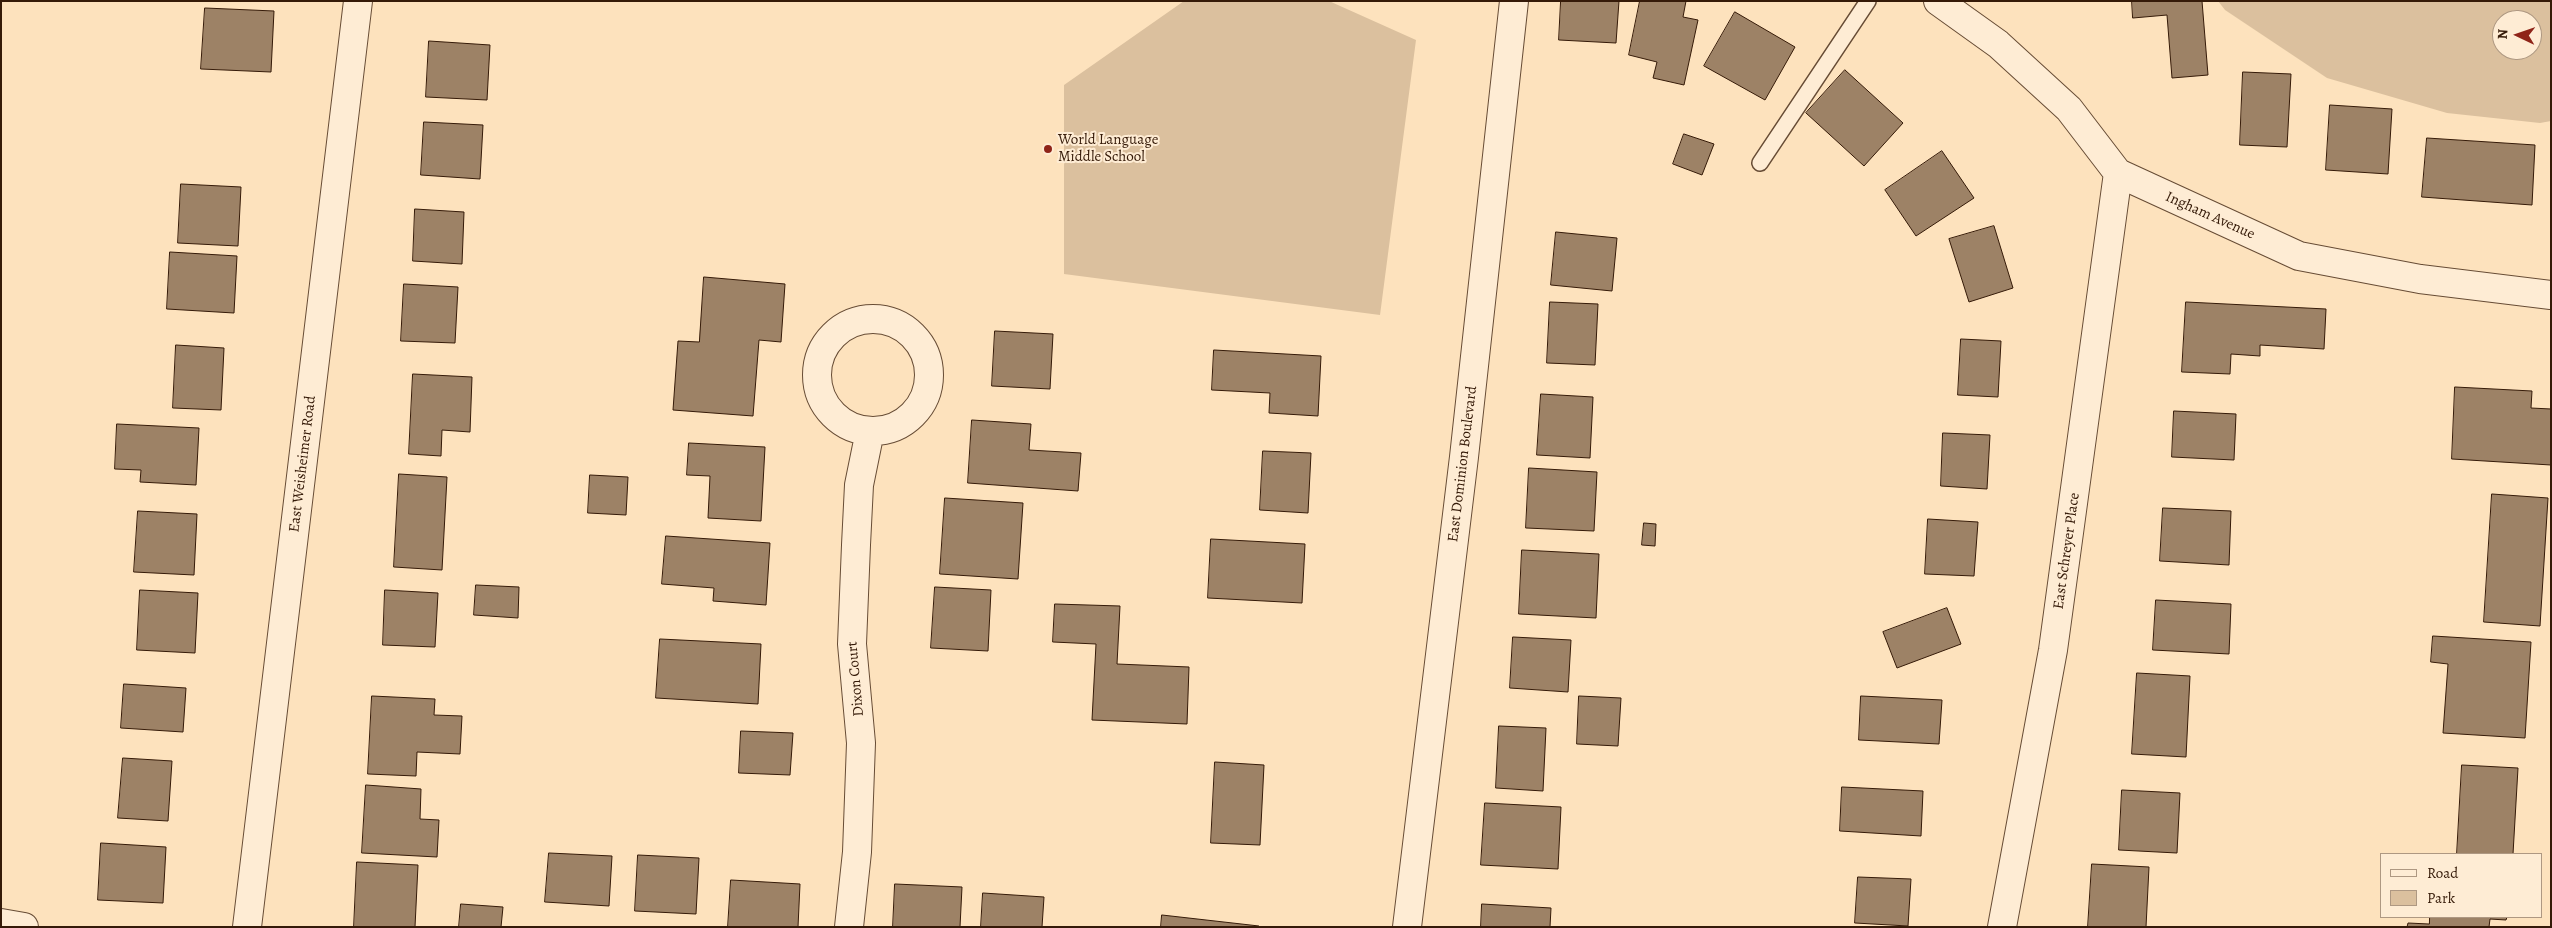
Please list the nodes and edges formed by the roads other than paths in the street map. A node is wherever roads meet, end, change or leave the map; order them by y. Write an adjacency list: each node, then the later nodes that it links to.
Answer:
1 (358, 1): 11 (street, East Weisheimer Road)
2 (1514, 1): 13 (street, East Dominion Boulevard)
3 (1868, 1): 5 (lane)
4 (1938, 1): 6 (street, Ingham Avenue)
5 (1760, 163)
6 (2118, 173): 7 (street, Ingham Avenue); 14 (street, East Schreyer Place)
7 (2551, 295)
8 (870, 432): 8 (street); 12 (street, Dixon Court)
9 (1, 923): 10 (street)
10 (24, 927)
11 (247, 927)
12 (849, 927)
13 (1407, 927)
14 (2002, 927)

